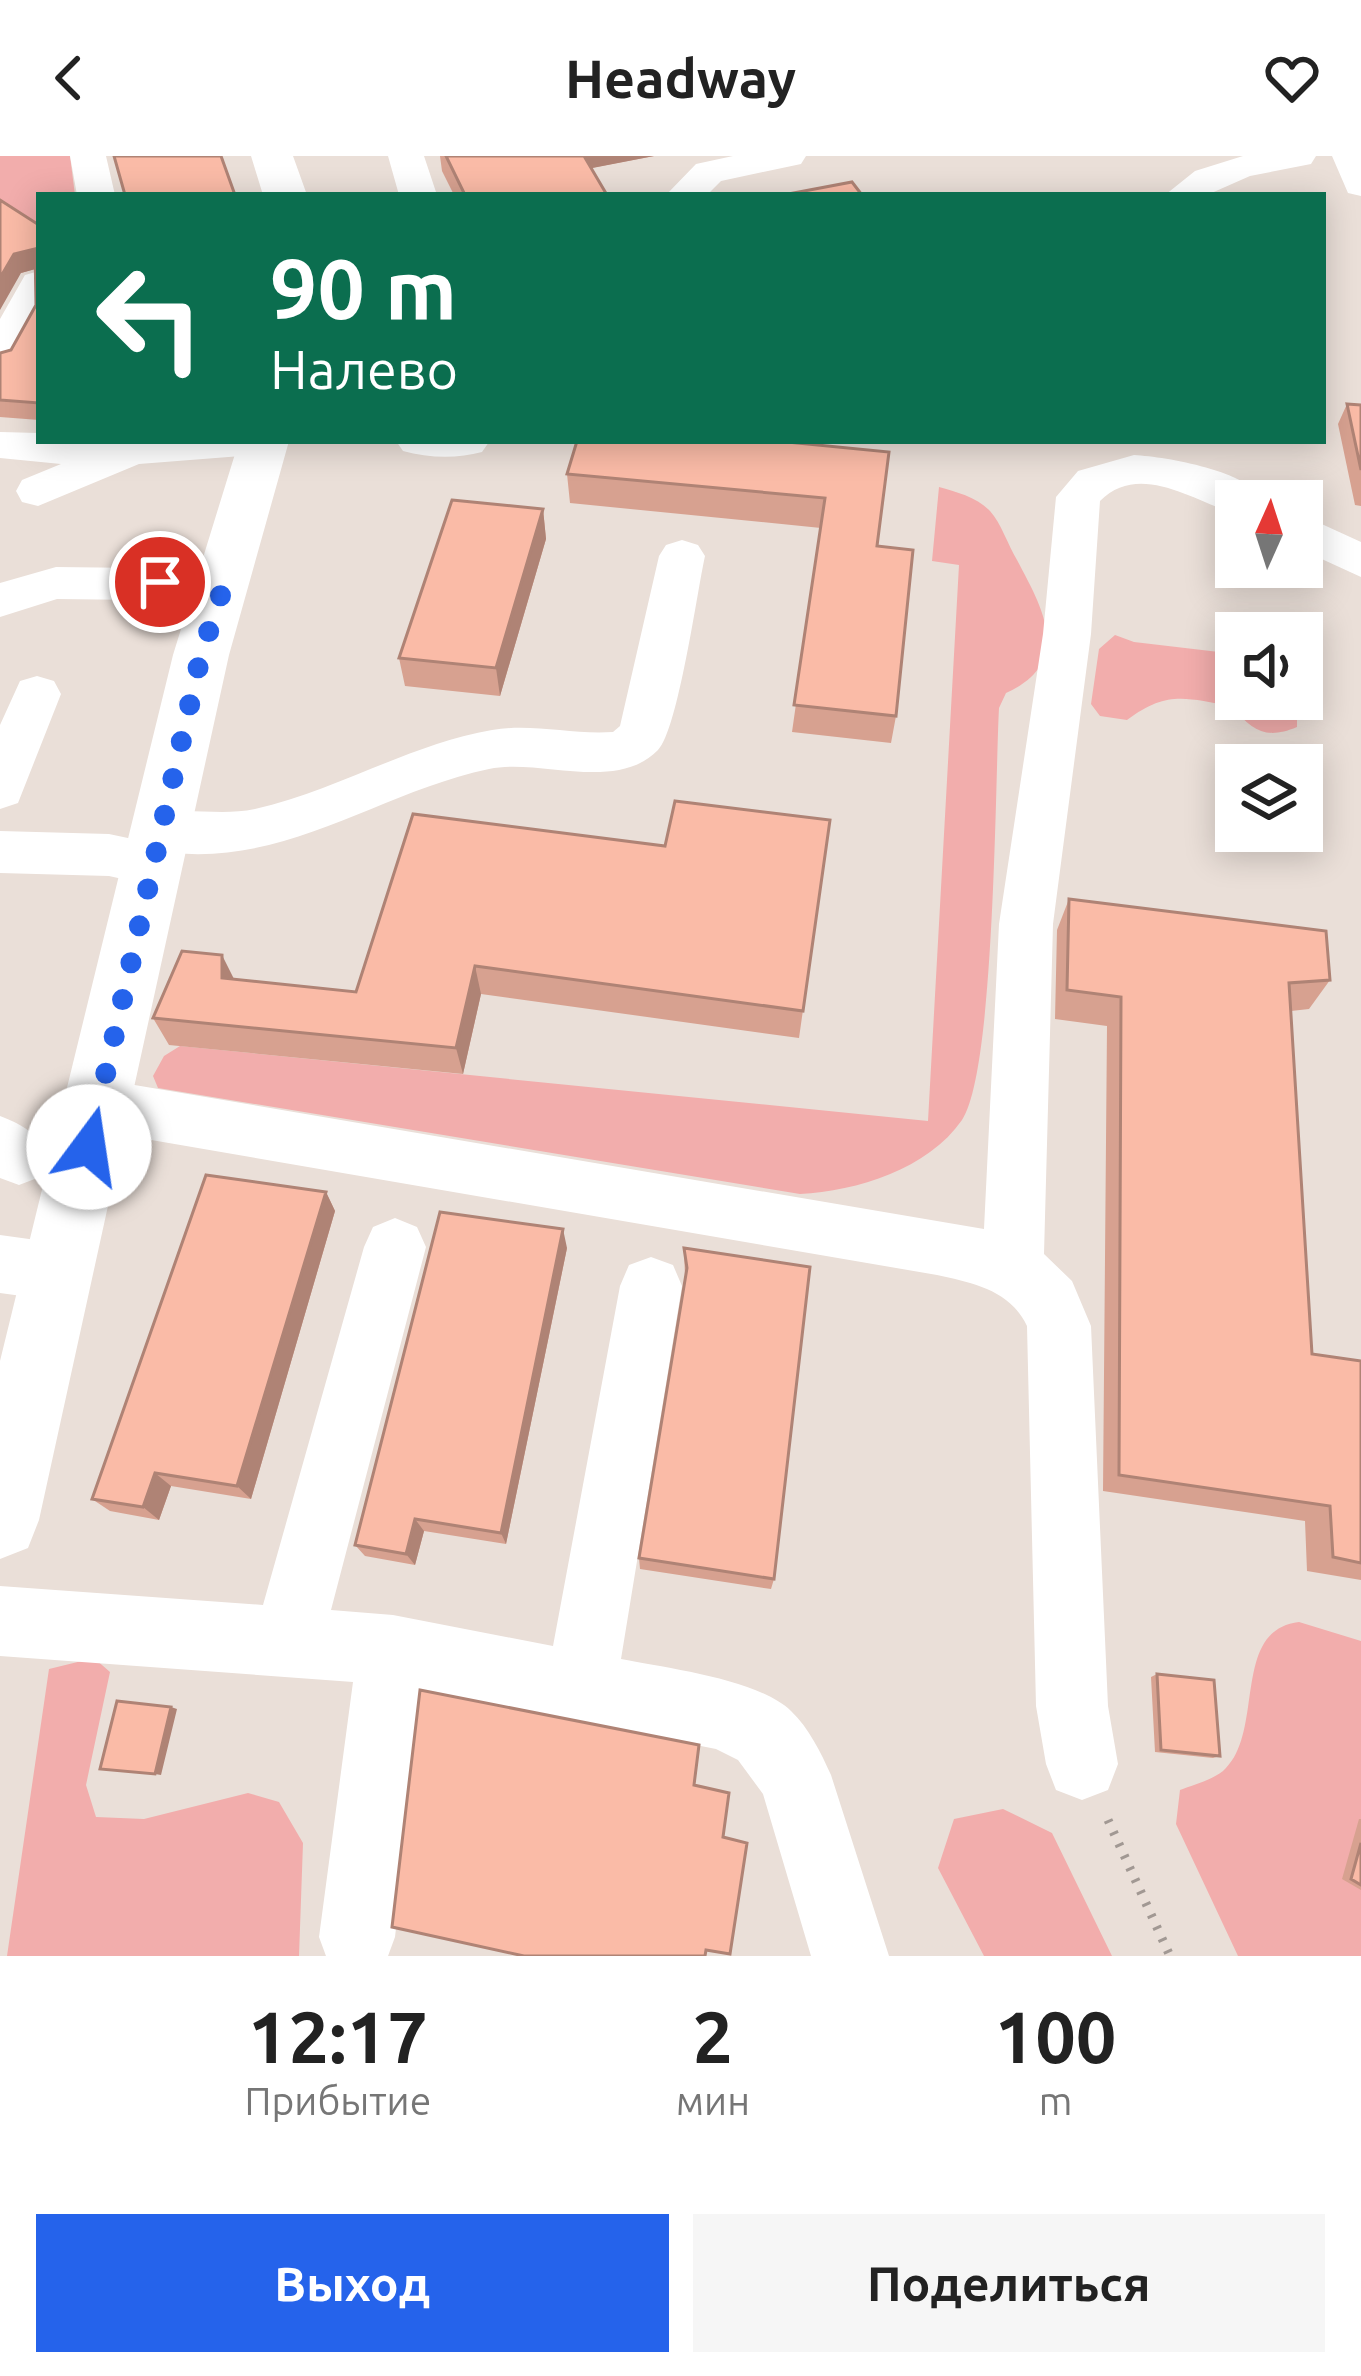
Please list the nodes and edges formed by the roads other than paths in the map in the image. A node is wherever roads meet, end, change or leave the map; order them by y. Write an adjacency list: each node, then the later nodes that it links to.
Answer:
1 (88, 156): 9 (lane)
2 (272, 156): 10 (main road)
3 (406, 156): 11 (lane)
4 (788, 156): 8 (lane)
5 (1298, 156): 12 (lane)
6 (1350, 156): 7 (lane)
7 (1361, 183)
8 (698, 189)
9 (95, 192)
10 (284, 192)
11 (417, 192)
12 (1187, 192)
13 (36, 289): 14 (lane)
14 (0, 357)
15 (224, 444): 18 (lane)
16 (264, 444): 24 (main road)
17 (3, 445): 18 (lane)
18 (122, 454): 19 (lane)
19 (38, 490)
20 (1215, 490): 33 (lane)
21 (1323, 542): 23 (lane)
22 (682, 556): 28 (lane)
23 (1361, 561)
24 (224, 585): 25 (lane); 28 (main road)
25 (0, 600)
26 (37, 694): 27 (lane)
27 (0, 789)
28 (159, 848): 29 (lane); 30 (main road)
29 (0, 852)
30 (99, 1105): 32 (main road); 33 (lane)
31 (395, 1247): 37 (lane)
32 (29, 1268): 35 (main road)
33 (1013, 1268): 40 (lane)
34 (651, 1286): 39 (lane)
35 (0, 1520)
36 (0, 1622): 37 (lane)
37 (288, 1639): 38 (lane)
38 (393, 1649): 39 (lane); 41 (lane)
39 (581, 1686): 42 (lane)
40 (1082, 1764)
41 (357, 1937)
42 (850, 1956)

